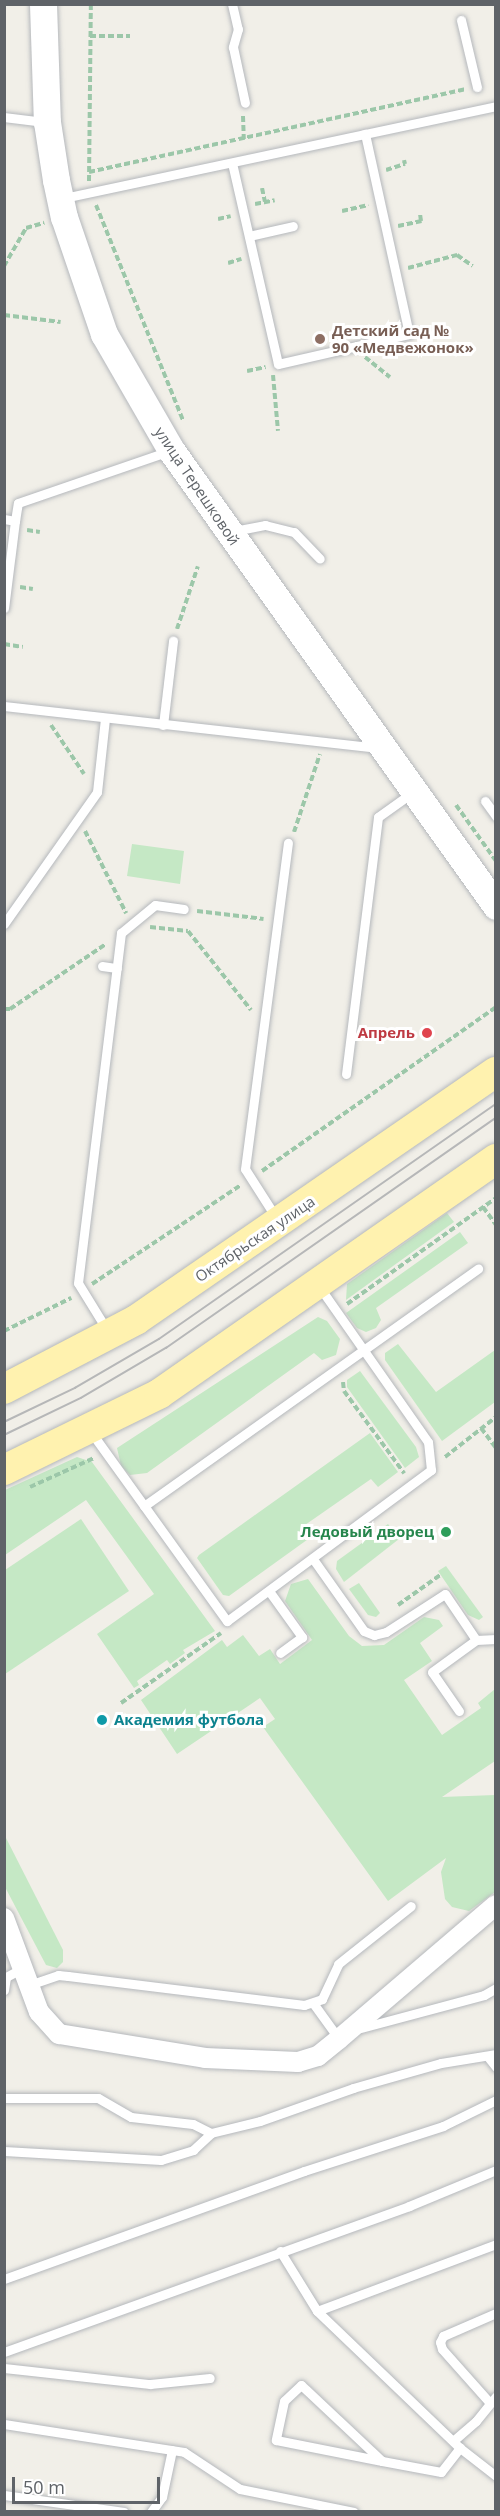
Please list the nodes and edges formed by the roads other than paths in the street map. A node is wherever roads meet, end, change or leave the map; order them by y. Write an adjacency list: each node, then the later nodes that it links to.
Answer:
1 (43, 4): 8 (street, улица Терешковой)
2 (232, 4): 5 (lane)
3 (461, 20): 4 (lane)
4 (477, 87)
5 (245, 103)
6 (495, 105): 9 (lane)
7 (4, 117): 8 (lane)
8 (47, 122): 11 (street, улица Терешковой)
9 (365, 134): 10 (lane); 13 (lane)
10 (232, 163): 11 (lane); 13 (lane)
11 (60, 199): 14 (street, улица Терешковой)
12 (293, 226): 13 (lane)
13 (249, 236)
14 (179, 441): 16 (lane); 17 (street, улица Терешковой)
15 (4, 519): 16 (lane)
16 (15, 521): 19 (lane)
17 (229, 532): 18 (lane); 25 (street, улица Терешковой)
18 (320, 559)
19 (5, 594): 20 (lane)
20 (4, 608)
21 (173, 641): 24 (lane)
22 (4, 706): 23 (lane)
23 (105, 718): 24 (lane); 32 (lane)
24 (163, 725): 25 (lane)
25 (381, 748): 26 (street, улица Терешковой)
26 (412, 792): 30 (street, улица Терешковой); 36 (lane)
27 (485, 801): 28 (lane)
28 (495, 816)
29 (288, 843): 38 (lane)
30 (495, 906)
31 (184, 909): 34 (lane)
32 (4, 924)
33 (102, 966): 34 (lane)
34 (117, 968): 41 (lane)
35 (495, 1072): 38 (main road, Октябрьская улица)
36 (346, 1074)
37 (495, 1160): 40 (main road)
38 (280, 1223): 41 (main road, Октябрьская улица)
39 (478, 1269): 42 (lane)
40 (317, 1284): 42 (lane); 44 (main road)
41 (110, 1334): 43 (main road, Октябрьская улица)
42 (363, 1349): 46 (lane); 47 (lane)
43 (4, 1389)
44 (98, 1441): 45 (main road); 46 (lane)
45 (15, 1479)
46 (144, 1506): 48 (lane)
47 (313, 1559): 48 (lane); 50 (lane)
48 (269, 1591): 51 (lane)
49 (495, 1639): 50 (lane)
50 (476, 1640): 52 (lane)
51 (280, 1653)
52 (459, 1711)
53 (495, 1905): 60 (street)
54 (411, 1906): 59 (lane)
55 (5, 1921): 56 (street)
56 (16, 1977): 58 (lane); 59 (lane); 60 (street)
57 (495, 1988): 60 (lane)
58 (4, 1990)
59 (313, 2003): 60 (lane)
60 (344, 2035)
61 (492, 2055): 62 (lane); 65 (lane)
62 (495, 2067)
63 (4, 2098): 65 (lane)
64 (495, 2100): 70 (lane)
65 (211, 2133): 66 (lane)
66 (4, 2151)
67 (495, 2170): 69 (lane)
68 (495, 2244): 71 (lane)
69 (280, 2251): 71 (lane); 73 (lane)
70 (4, 2279)
71 (317, 2311): 78 (lane)
72 (495, 2313): 76 (lane)
73 (4, 2352)
74 (4, 2367): 75 (lane)
75 (210, 2378)
76 (493, 2399): 78 (lane)
77 (4, 2424): 80 (lane)
78 (453, 2441): 79 (lane)
79 (460, 2448): 81 (lane); 82 (lane)
80 (172, 2450): 85 (lane); 86 (lane)
81 (382, 2461): 81 (lane)
82 (495, 2476)
83 (4, 2495): 84 (lane)
84 (124, 2511)
85 (151, 2511)
86 (354, 2511)

